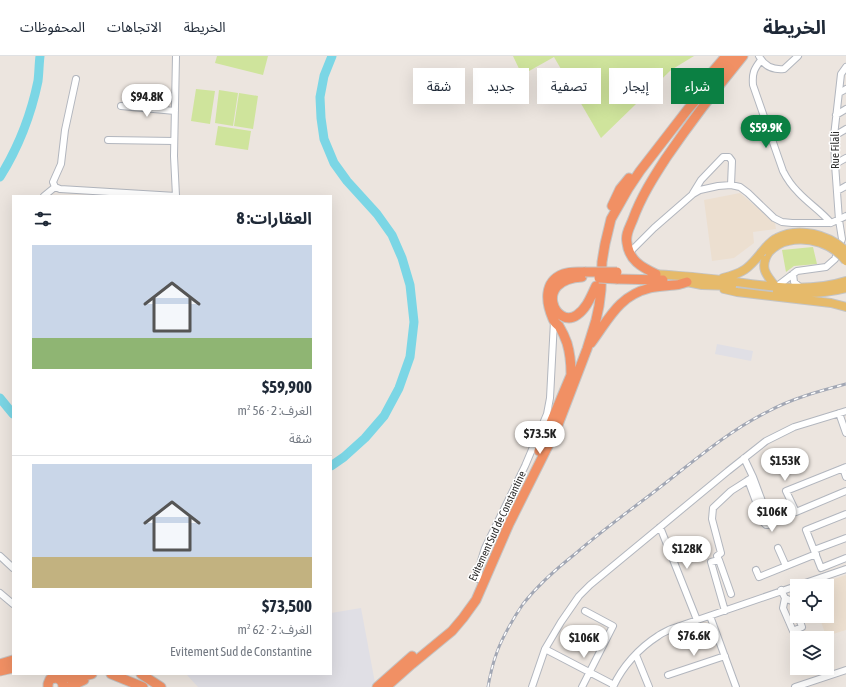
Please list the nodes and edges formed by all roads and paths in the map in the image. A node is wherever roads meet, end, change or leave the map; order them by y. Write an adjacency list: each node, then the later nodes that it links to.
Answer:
1 (176, 56): 13 (street)
2 (736, 56): 50 (highway, Evitement Sud de Constantine)
3 (743, 56): 33 (highway)
4 (798, 56): 5 (street)
5 (760, 58): 31 (street)
6 (724, 59): 44 (highway, Evitement Sud de Constantine)
7 (846, 67): 10 (street, Rue Filali)
8 (76, 79): 23 (street)
9 (846, 89): 10 (street)
10 (839, 93): 14 (street, Rue Filali)
11 (121, 106): 13 (street)
12 (846, 110): 14 (street)
13 (175, 111): 18 (street)
14 (836, 114): 16 (street, Rue Filali)
15 (846, 129): 16 (street)
16 (834, 136): 20 (street, Rue Filali)
17 (108, 140): 18 (street)
18 (174, 142): 28 (street)
19 (846, 158): 20 (street)
20 (835, 164): 24 (street, Rue Filali)
21 (731, 185): 25 (street); 25 (street); 31 (street)
22 (846, 186): 24 (street)
23 (55, 187): 26 (street); 27 (street)
24 (837, 191): 30 (street, Rue Filali)
25 (693, 194): 33 (street)
26 (45, 195)
27 (159, 195)
28 (176, 195)
29 (846, 216): 30 (street)
30 (839, 220): 31 (street); 38 (street, Rue Filali)
31 (831, 223)
32 (846, 251): 34 (main road, bridge)
33 (630, 252): 37 (highway)
34 (765, 252): 35 (main road, bridge); 40 (main road); 45 (main road)
35 (846, 261)
36 (585, 274): 39 (highway, bridge); 44 (highway); 49 (highway)
37 (656, 274): 39 (highway); 40 (main road)
38 (793, 274): 45 (street); 46 (street)
39 (617, 275): 42 (highway)
40 (718, 280): 45 (main road)
41 (846, 281): 46 (main road)
42 (687, 282): 43 (main road); 50 (highway)
43 (709, 285): 47 (main road); 48 (main road)
44 (596, 286): 51 (highway, Evitement Sud de Constantine)
45 (776, 287): 46 (main road)
46 (800, 287)
47 (846, 288)
48 (846, 307)
49 (554, 320): 51 (highway); 72 (street)
50 (587, 349): 113 (highway, Evitement Sud de Constantine)
51 (571, 374): 72 (highway, Evitement Sud de Constantine)
52 (843, 412): 53 (street); 54 (street)
53 (846, 433)
54 (744, 458): 57 (street); 61 (street)
55 (845, 468): 56 (street); 58 (street)
56 (846, 477)
57 (750, 478): 59 (street); 67 (street)
58 (846, 491)
59 (760, 504)
60 (846, 514): 64 (street)
61 (660, 527): 82 (street); 84 (street)
62 (846, 538): 64 (street)
63 (778, 548): 68 (street)
64 (815, 552): 66 (street); 68 (street)
65 (0, 556): 69 (street)
66 (846, 558)
67 (719, 560): 75 (street); 80 (street)
68 (786, 566): 71 (street)
69 (12, 567)
70 (846, 569): 73 (street)
71 (756, 570)
72 (478, 579): 112 (highway, Evitement Sud de Constantine)
73 (781, 590): 76 (street); 80 (street)
74 (0, 593): 78 (street)
75 (731, 594)
76 (785, 598): 77 (street); 83 (street)
77 (790, 600)
78 (12, 603)
79 (585, 610): 92 (street)
80 (725, 611): 81 (street)
81 (710, 616): 82 (street); 86 (street)
82 (697, 620): 85 (street)
83 (801, 623)
84 (545, 649): 92 (street); 114 (street)
85 (636, 655): 104 (street); 116 (street)
86 (725, 656): 101 (street); 117 (street)
87 (12, 660): 88 (highway)
88 (0, 664)
89 (12, 668): 91 (highway)
90 (846, 670): 118 (street)
91 (0, 671)
92 (589, 672): 104 (street); 115 (street)
93 (48, 675): 103 (highway)
94 (88, 675): 102 (highway)
95 (94, 675): 106 (highway)
96 (114, 675): 107 (main road)
97 (114, 675): 108 (highway)
98 (127, 675): 109 (highway)
99 (143, 675): 110 (highway)
100 (152, 675): 111 (highway)
101 (668, 675)
102 (56, 676): 103 (highway); 105 (highway)
103 (48, 685)
104 (613, 686)
105 (63, 687)
106 (69, 687)
107 (133, 687)
108 (143, 687)
109 (148, 687)
110 (161, 687)
111 (166, 687)
112 (378, 687)
113 (386, 687)
114 (532, 687)
115 (582, 687)
116 (649, 687)
117 (736, 687)
118 (795, 687)

